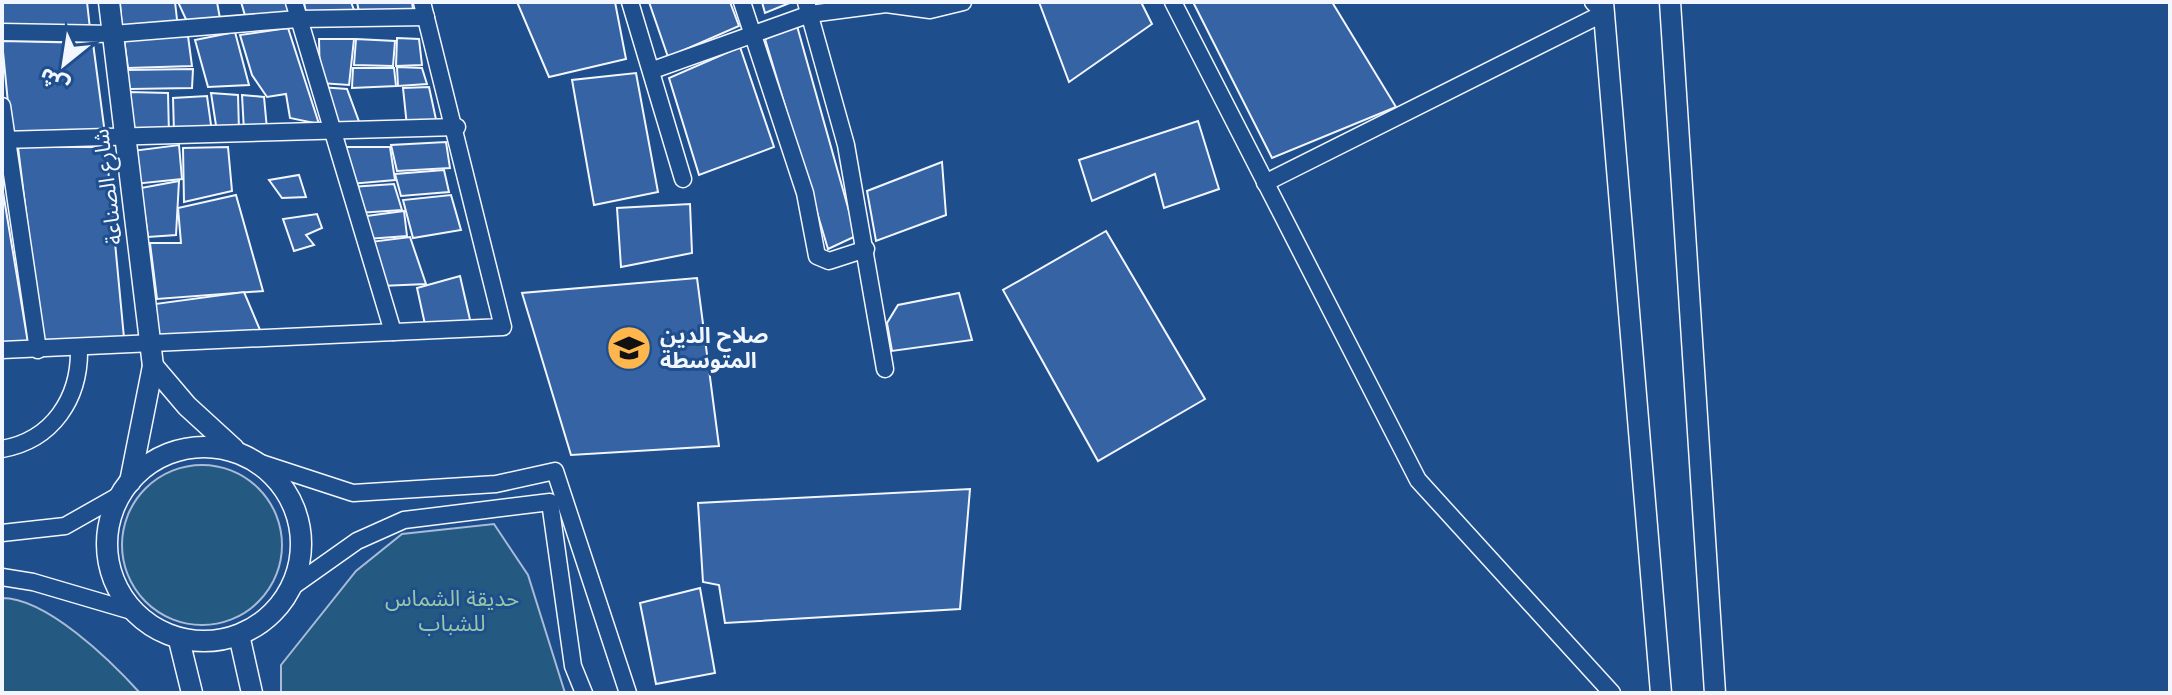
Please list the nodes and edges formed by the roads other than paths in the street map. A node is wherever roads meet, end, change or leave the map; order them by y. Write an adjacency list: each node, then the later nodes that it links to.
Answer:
1 (109, 2): 13 (street, شارع الصناعة)
2 (294, 2): 11 (street)
3 (630, 2): 15 (street)
4 (742, 2): 14 (street)
5 (963, 2): 9 (street)
6 (1173, 2): 22 (street)
7 (1670, 2): 46 (street)
8 (1600, 6): 22 (street); 45 (street)
9 (808, 8): 14 (street); 23 (street)
10 (424, 10): 11 (street); 17 (street)
11 (298, 19): 13 (street); 18 (street)
12 (2, 32): 13 (street)
13 (113, 34): 19 (street, شارع الصناعة)
14 (753, 35): 15 (street); 23 (street)
15 (653, 70): 21 (street)
16 (2, 106): 20 (street)
17 (455, 127): 18 (street); 24 (street)
18 (330, 129): 19 (street); 24 (street)
19 (125, 138): 20 (street); 25 (street, شارع الصناعة)
20 (4, 140): 28 (street)
21 (683, 179)
22 (1265, 183): 44 (street)
23 (866, 249): 30 (street)
24 (393, 332): 25 (street)
25 (150, 345): 26 (street); 29 (street, شارع الصناعة)
26 (79, 349): 28 (street); 31 (street)
27 (2, 350): 28 (street)
28 (38, 350)
29 (153, 366): 32 (street); 33 (street)
30 (885, 369)
31 (2, 449)
32 (247, 457): 33 (street); 36 (street); 43 (street)
33 (124, 489): 34 (street); 37 (street)
34 (2, 533)
35 (2, 577): 37 (street)
36 (292, 587): 38 (street); 42 (street)
37 (135, 612): 39 (street)
38 (239, 635): 39 (street); 41 (street)
39 (179, 640): 40 (street)
40 (192, 693)
41 (252, 693)
42 (584, 693)
43 (628, 693)
44 (1612, 693)
45 (1661, 693)
46 (1715, 693)

